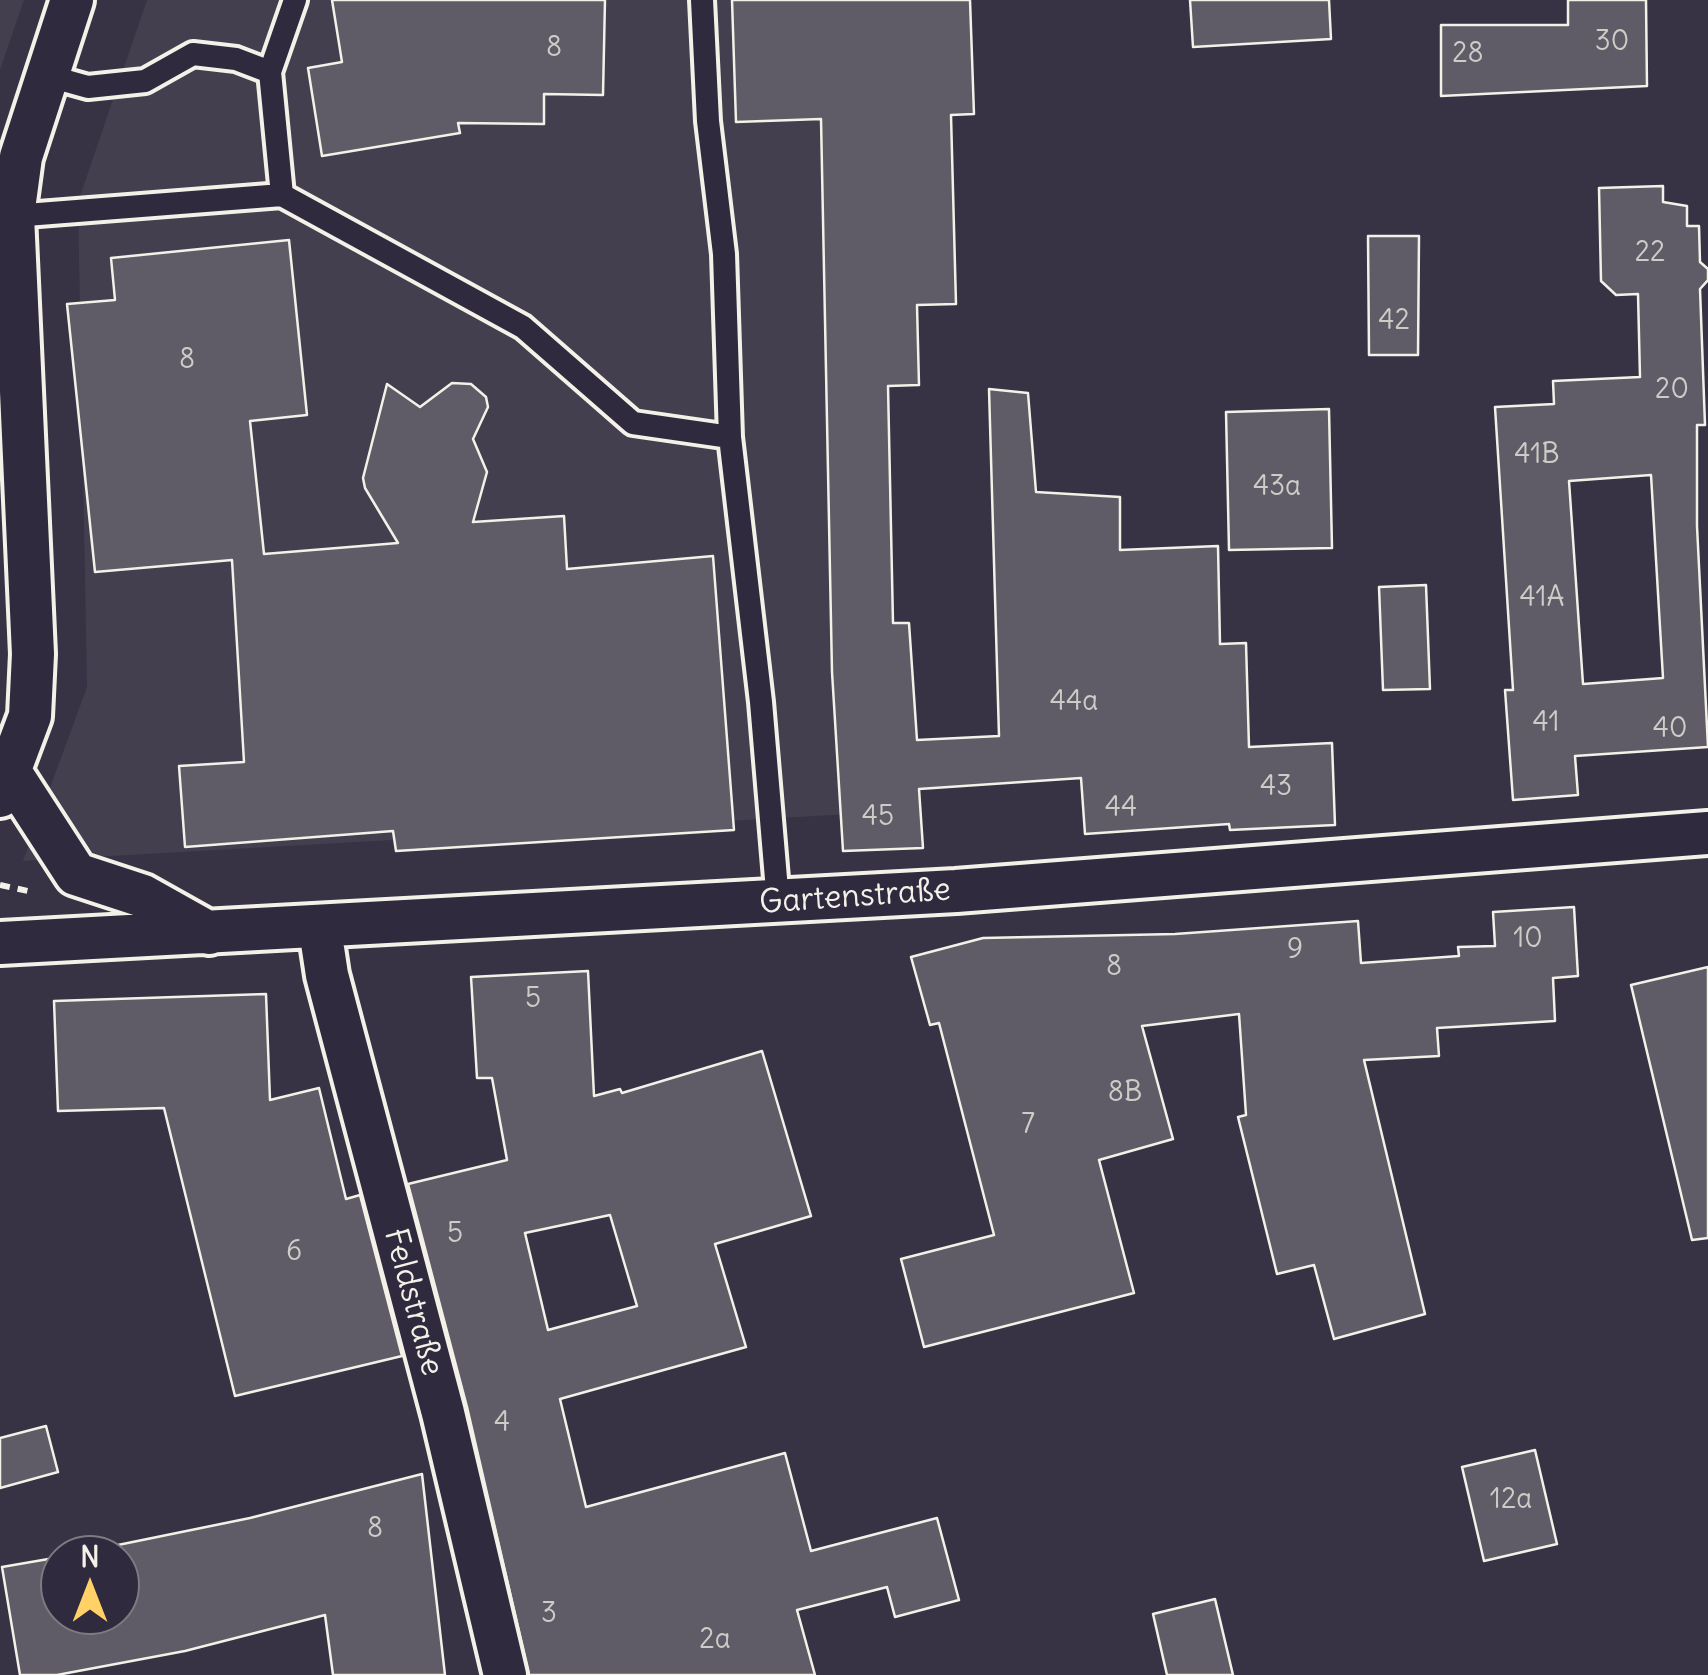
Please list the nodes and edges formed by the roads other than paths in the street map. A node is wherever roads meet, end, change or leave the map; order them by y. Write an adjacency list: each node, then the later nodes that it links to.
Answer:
1 (72, 0): 5 (street)
2 (295, 0): 4 (lane)
3 (702, 0): 9 (lane)
4 (270, 72): 5 (lane); 6 (lane)
5 (45, 75): 7 (street)
6 (282, 195): 7 (lane); 9 (lane)
7 (12, 216): 8 (street)
8 (11, 408): 10 (street)
9 (730, 437): 12 (lane)
10 (4, 778): 14 (street)
11 (1708, 833): 12 (street, Gartenstraße)
12 (778, 902): 13 (street, Gartenstraße)
13 (320, 929): 14 (street, Gartenstraße); 16 (street, Feldstraße)
14 (209, 934): 15 (street, Gartenstraße)
15 (0, 944)
16 (505, 1675)

